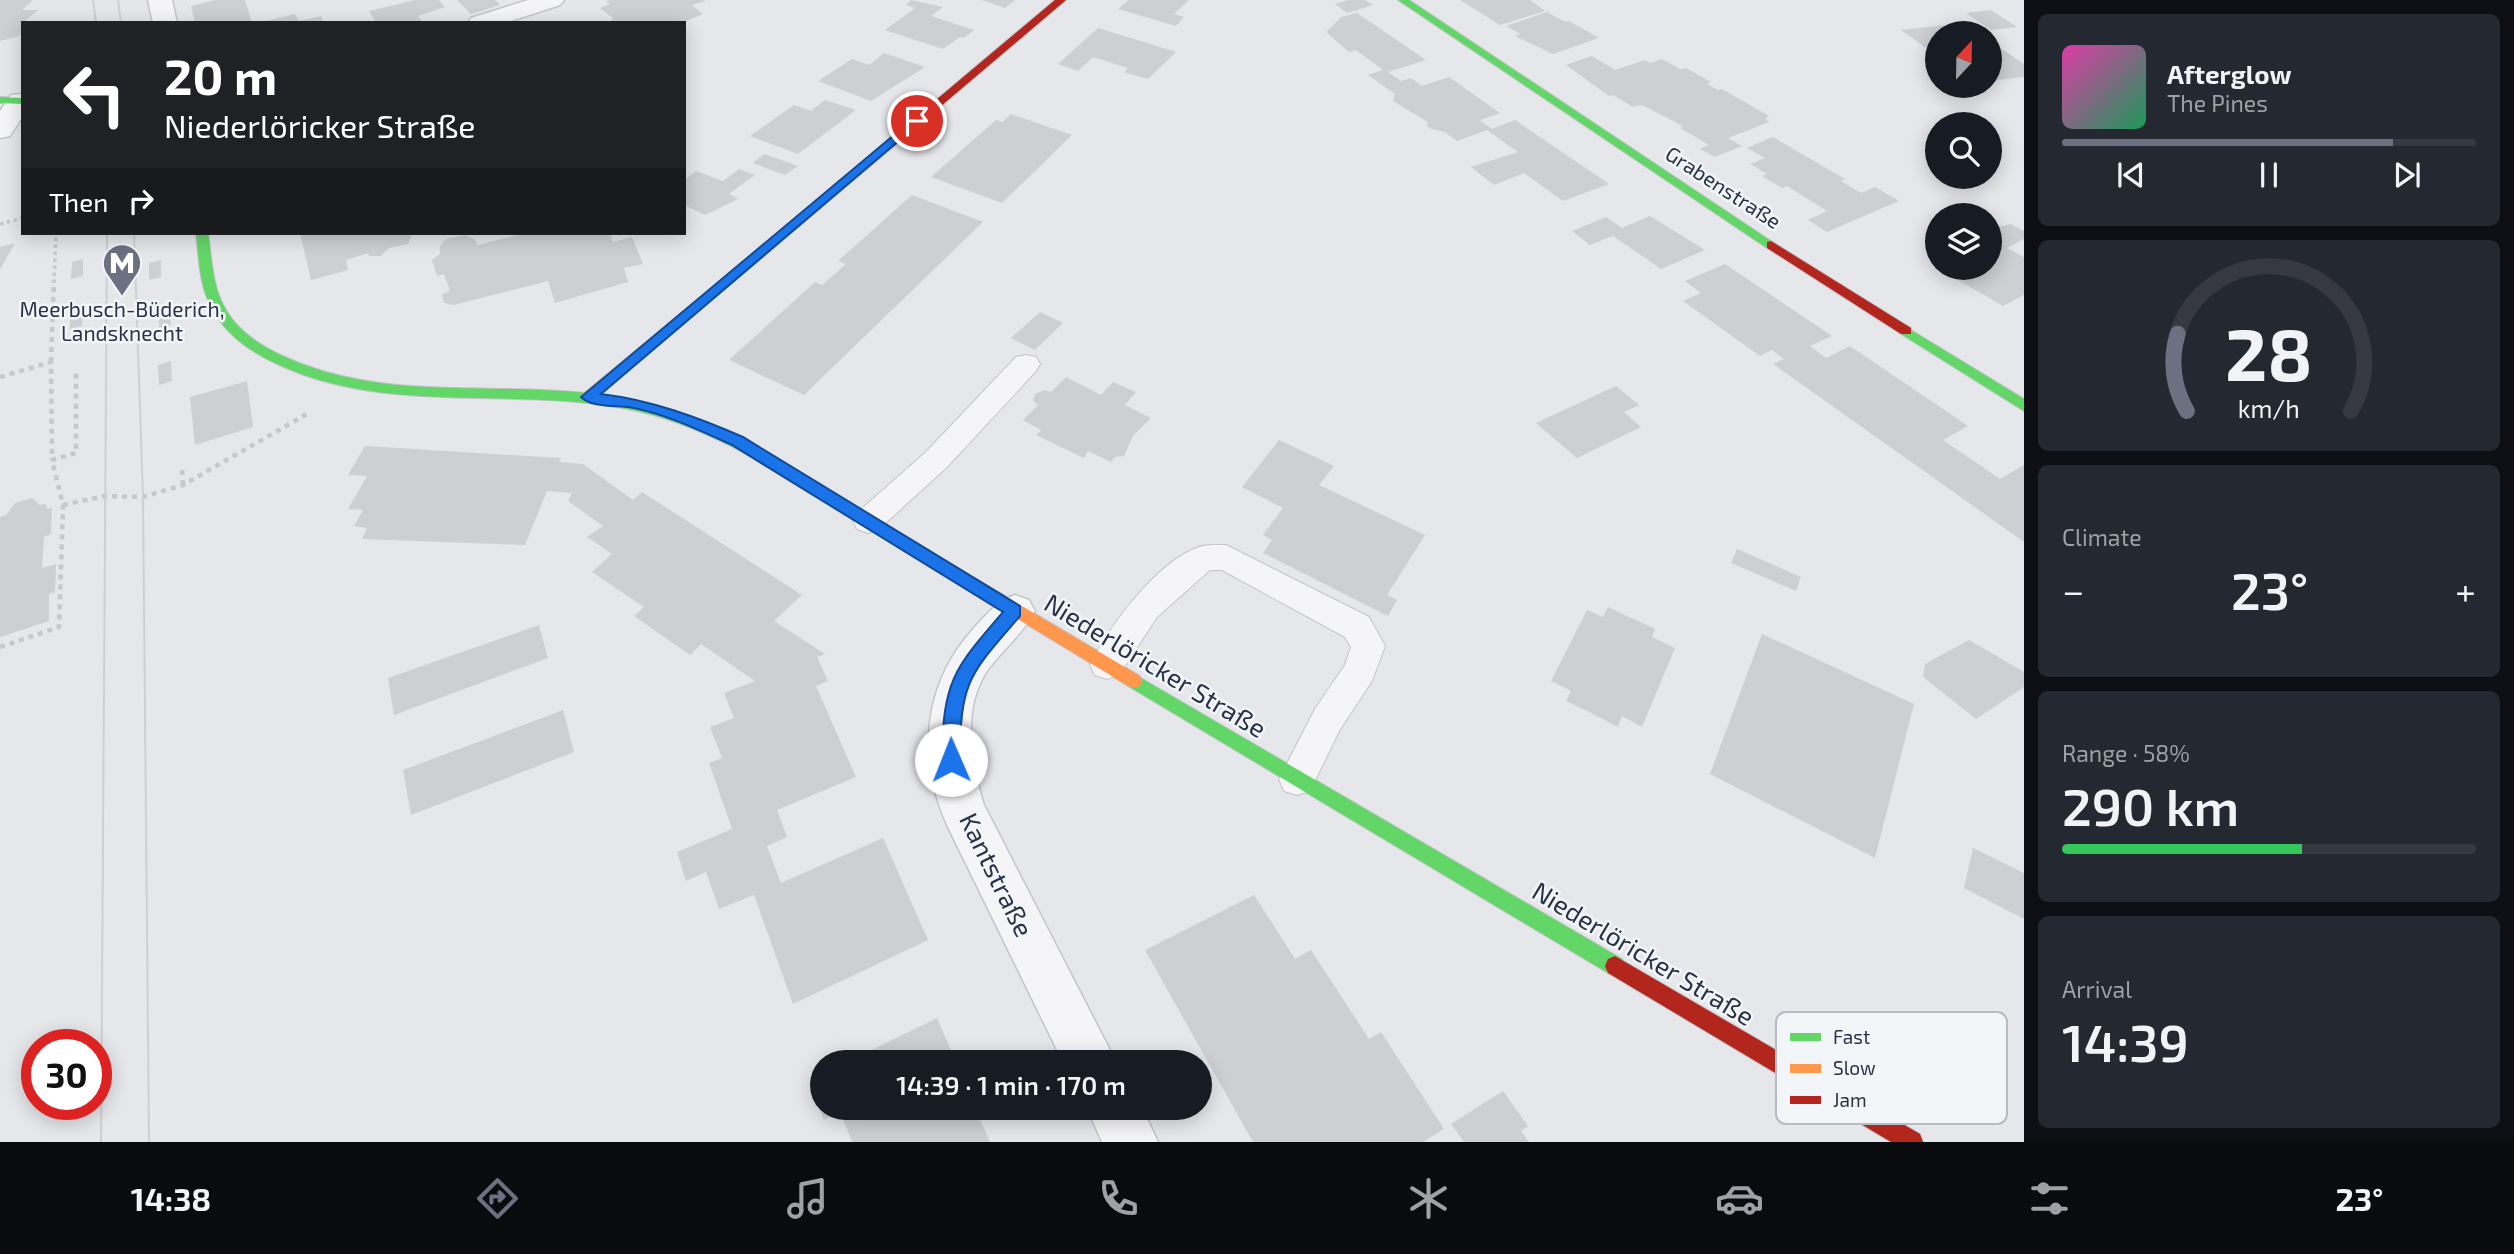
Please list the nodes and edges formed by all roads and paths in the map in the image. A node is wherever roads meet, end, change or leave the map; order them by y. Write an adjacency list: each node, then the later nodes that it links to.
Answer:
1 (160, 0): 5 (street)
2 (552, 0): 6 (street)
3 (1061, 0): 18 (street)
4 (1403, 0): 19 (street, Grabenstraße)
5 (165, 21)
6 (486, 21)
7 (14, 101): 8 (street)
8 (0, 130)
9 (21, 219): 10 (path)
10 (0, 224)
11 (56, 235): 13 (path)
12 (202, 235): 17 (street, Niederlöricker Straße)
13 (51, 362): 16 (path); 20 (path)
14 (1027, 364): 24 (lane)
15 (76, 373): 20 (path)
16 (0, 376)
17 (346, 385): 18 (street, Niederlöricker Straße); 22 (path)
18 (588, 397): 24 (street, Niederlöricker Straße)
19 (2024, 407)
20 (52, 460): 23 (path)
21 (182, 470): 22 (path)
22 (183, 485): 23 (path)
23 (63, 505): 26 (path)
24 (868, 521): 25 (street, Niederlöricker Straße)
25 (1015, 611): 27 (street, Niederlöricker Straße); 29 (street, Kantstraße)
26 (0, 647)
27 (1107, 665): 28 (street, Niederlöricker Straße); 28 (lane)
28 (1297, 779): 30 (street, Niederlöricker Straße)
29 (1084, 1050)
30 (1776, 1062)
31 (1119, 1120): 33 (street)
32 (1882, 1124): 34 (street, Niederlöricker Straße)
33 (1131, 1142)
34 (1912, 1142)

